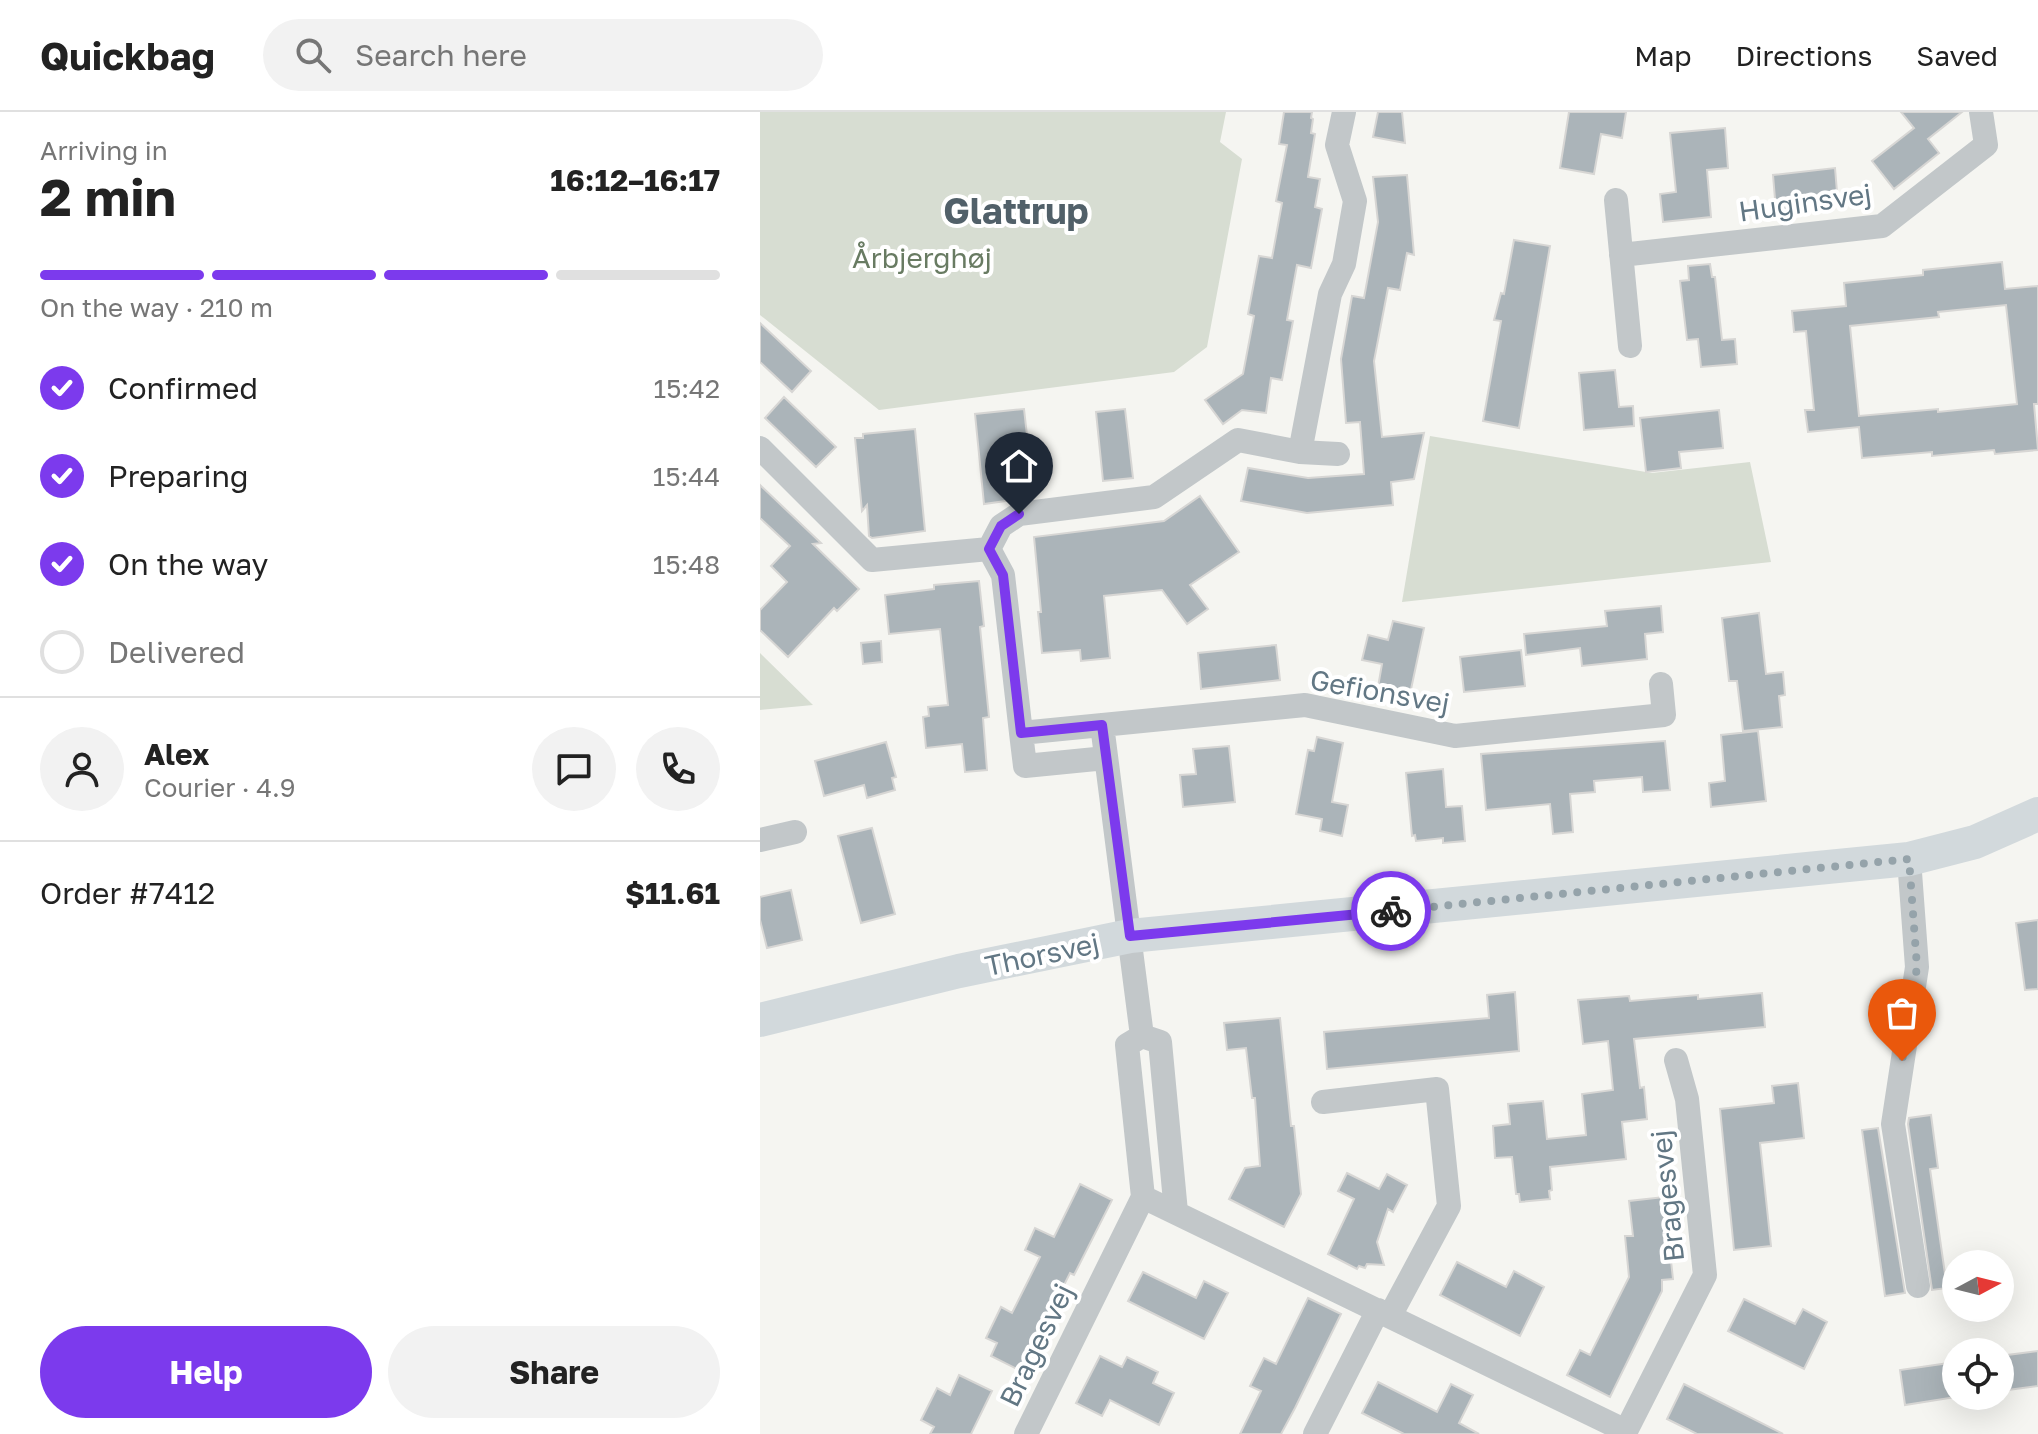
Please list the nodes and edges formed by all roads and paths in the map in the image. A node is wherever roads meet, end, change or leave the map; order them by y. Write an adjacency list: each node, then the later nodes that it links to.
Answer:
1 (1344, 112): 7 (street)
2 (1981, 112): 4 (street, Huginsvej)
3 (1616, 200): 4 (street)
4 (1621, 255): 5 (street)
5 (1630, 346)
6 (760, 448): 9 (street)
7 (1300, 452): 8 (street); 9 (street)
8 (1338, 454)
9 (989, 549): 12 (street)
10 (1661, 684): 11 (street, Gefionsvej)
11 (1102, 725): 12 (street, Gefionsvej); 13 (street)
12 (1021, 733): 13 (street)
13 (1106, 758): 18 (street)
14 (2038, 814): 17 (street, Thorsvej)
15 (795, 832): 16 (street)
16 (760, 840)
17 (1909, 859): 18 (street, Thorsvej); 25 (street)
18 (1130, 936): 19 (street, Thorsvej); 20 (street)
19 (760, 1020)
20 (1142, 1036): 23 (street); 24 (street)
21 (1676, 1060): 27 (street, Bragesvej)
22 (1323, 1102): 26 (street)
23 (1143, 1197): 24 (street, Bragesvej); 28 (street, Bragesvej)
24 (1176, 1212): 26 (street, Bragesvej)
25 (1918, 1286)
26 (1384, 1313): 27 (street, Bragesvej); 29 (street)
27 (1604, 1428)
28 (1026, 1434)
29 (1315, 1434)

